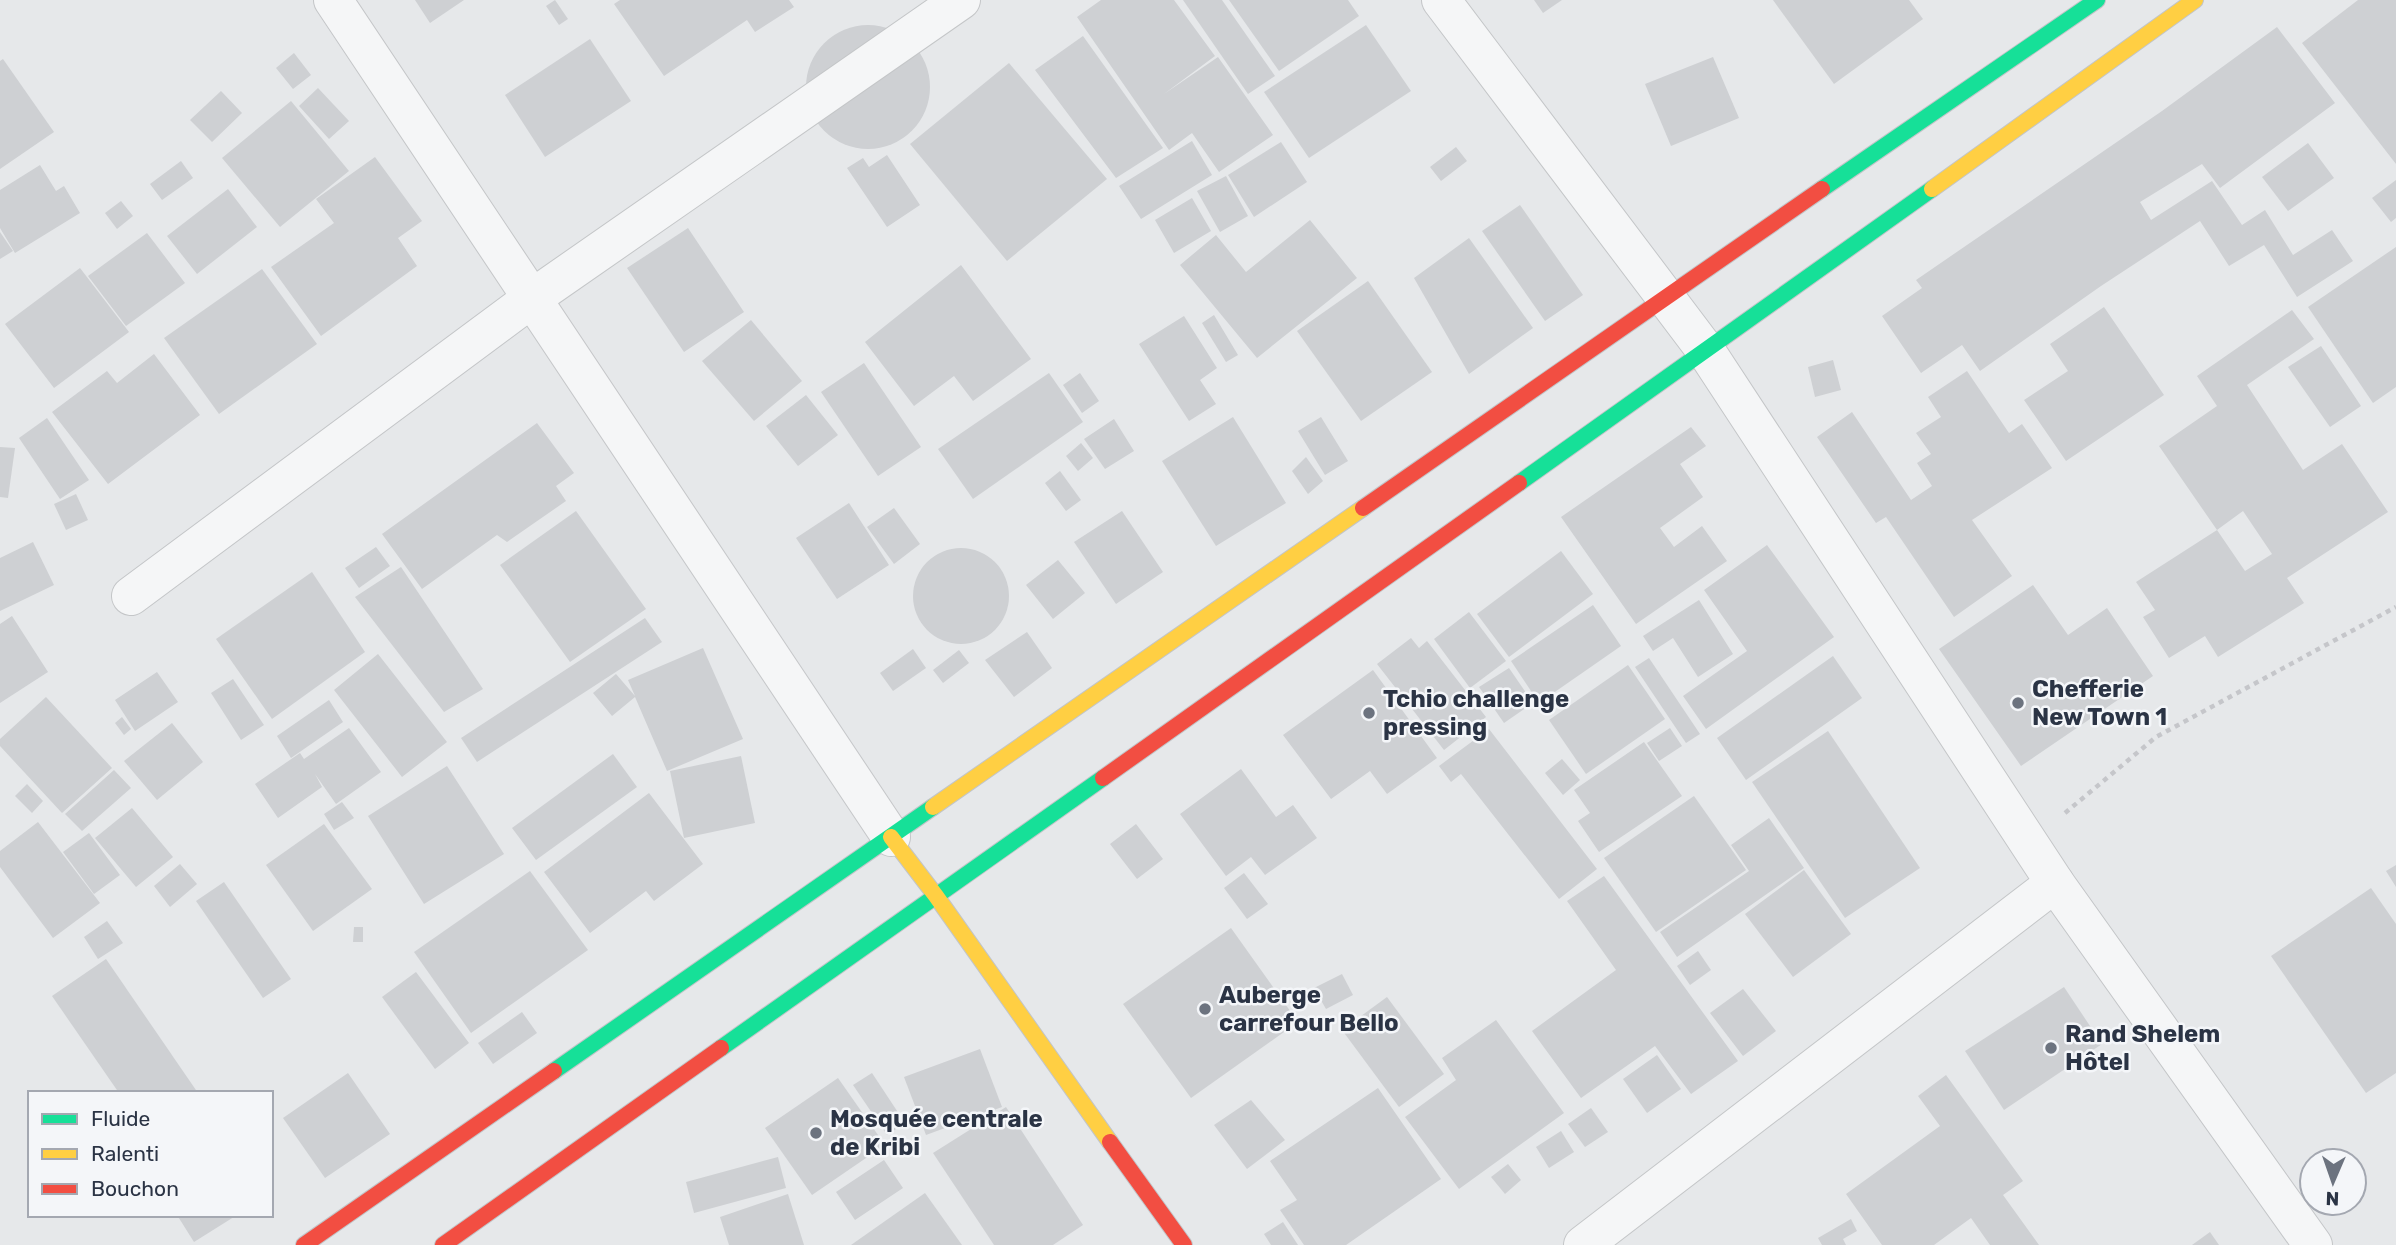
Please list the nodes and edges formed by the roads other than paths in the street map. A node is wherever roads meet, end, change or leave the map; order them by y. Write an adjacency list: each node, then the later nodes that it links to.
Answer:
1 (333, 0): 7 (street)
2 (961, 0): 7 (street)
3 (1441, 0): 6 (street)
4 (2097, 0): 6 (main road)
5 (2195, 0): 8 (main road)
6 (1665, 298): 8 (street); 10 (main road)
7 (531, 299): 9 (street); 10 (street)
8 (1706, 351): 11 (street); 12 (main road)
9 (131, 596)
10 (891, 837): 12 (main road); 13 (main road)
11 (2054, 883): 16 (street); 17 (street)
12 (936, 896): 14 (main road); 15 (main road)
13 (304, 1245)
14 (443, 1245)
15 (1184, 1245)
16 (1583, 1245)
17 (2313, 1245)

